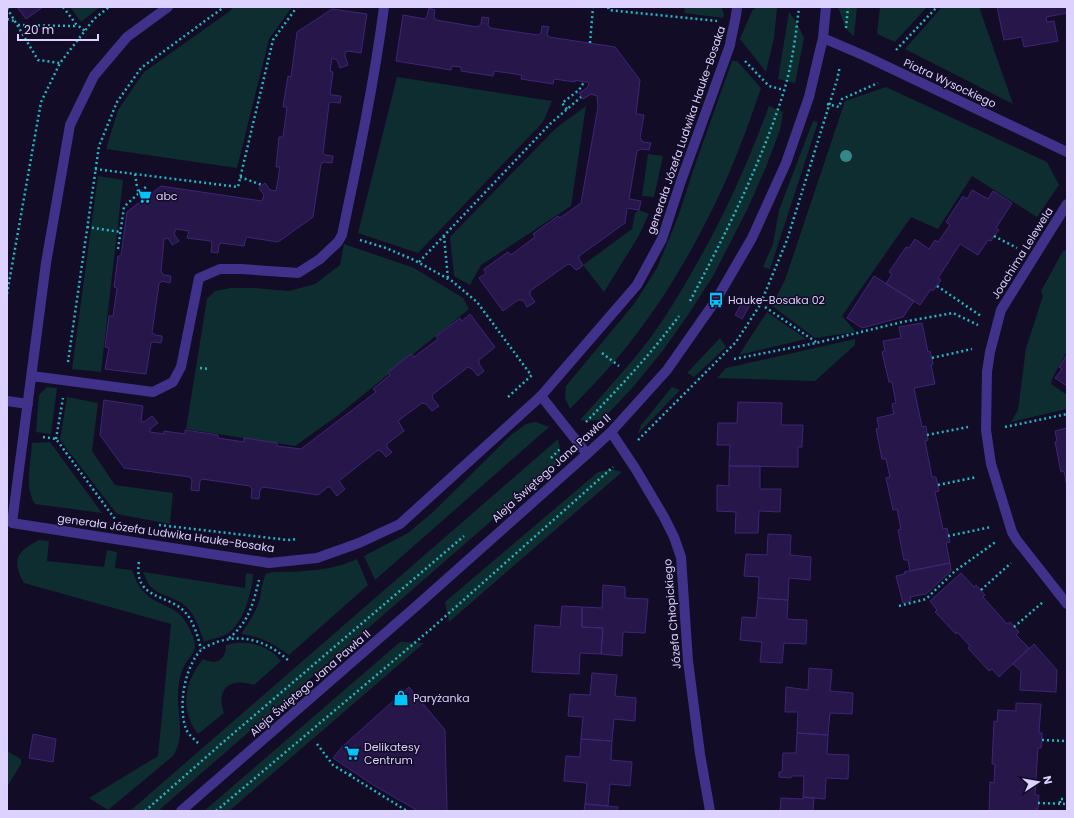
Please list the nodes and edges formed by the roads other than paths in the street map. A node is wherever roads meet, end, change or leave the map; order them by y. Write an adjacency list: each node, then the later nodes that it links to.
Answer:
1 (168, 7): 8 (street, generała Józefa Ludwika Hauke-Bosaka)
2 (384, 7): 8 (street)
3 (737, 7): 9 (street, generała Józefa Ludwika Hauke-Bosaka)
4 (826, 7): 5 (street, Aleja Świętego Jana Pawła II)
5 (823, 38): 6 (street, Piotra Wysockiego); 12 (street, Aleja Świętego Jana Pawła II)
6 (1067, 152)
7 (1067, 204): 14 (street, Joachima Lelewela)
8 (32, 376): 11 (street, generała Józefa Ludwika Hauke-Bosaka)
9 (541, 396): 11 (street, generała Józefa Ludwika Hauke-Bosaka); 13 (street)
10 (7, 401): 11 (street)
11 (28, 404)
12 (611, 432): 13 (street, Aleja Świętego Jana Pawła II); 16 (street, Józefa Chłopickiego)
13 (587, 454): 15 (street, Aleja Świętego Jana Pawła II)
14 (1067, 604)
15 (181, 811)
16 (710, 811)

